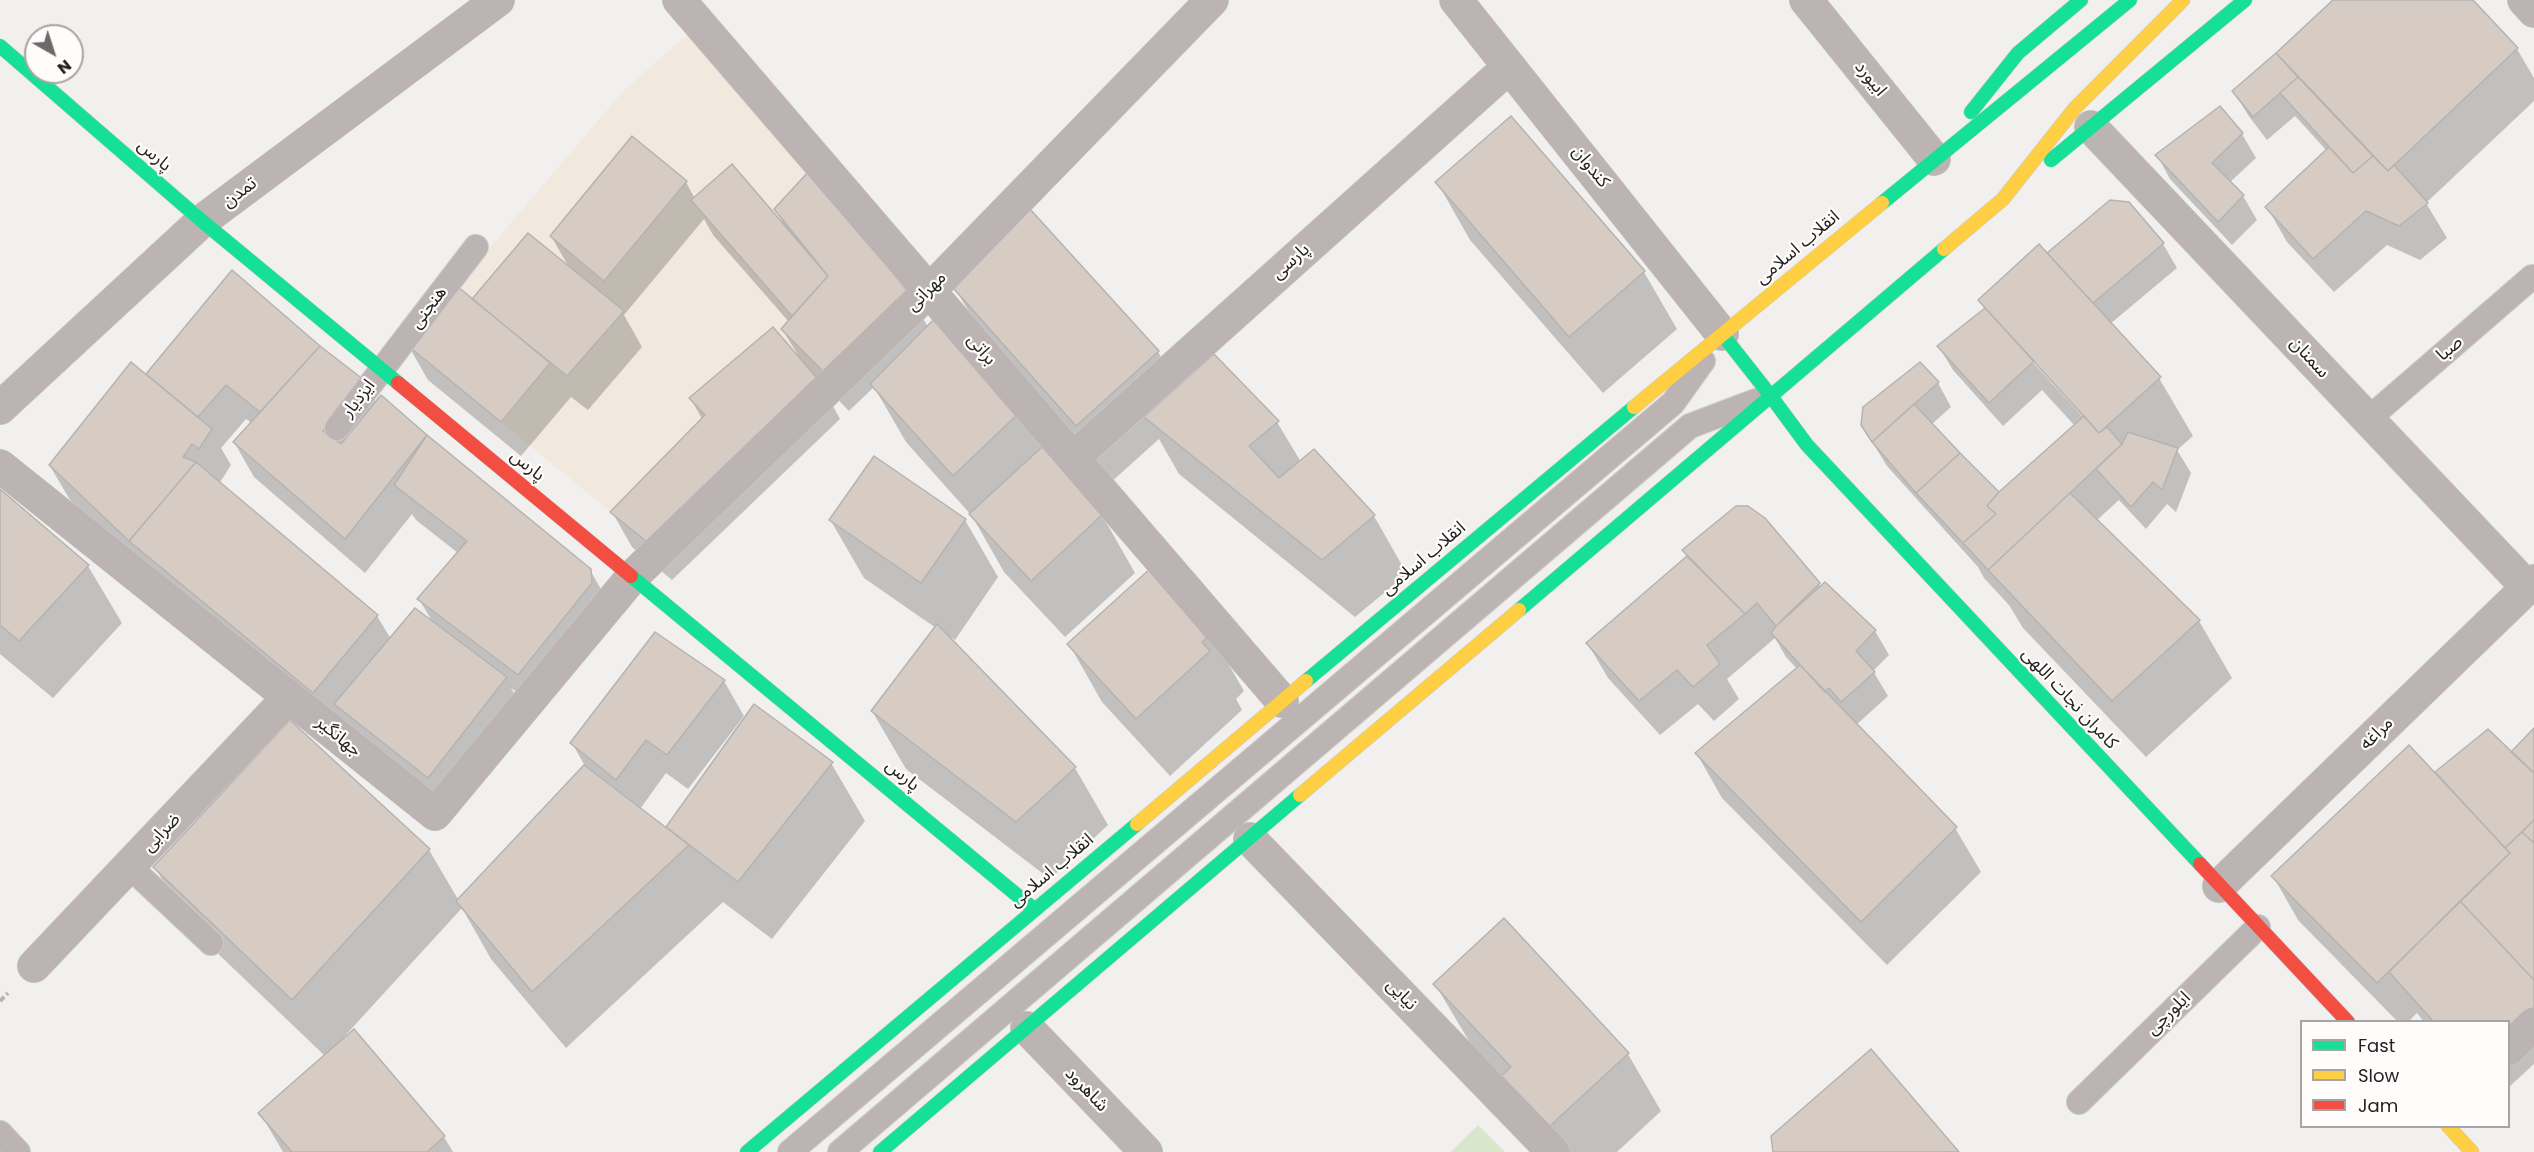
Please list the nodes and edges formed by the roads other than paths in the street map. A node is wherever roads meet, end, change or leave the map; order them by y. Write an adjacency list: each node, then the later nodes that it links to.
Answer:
1 (498, 0): 17 (street, تمدن)
2 (679, 0): 20 (street, براتی)
3 (1212, 0): 20 (street, مهرانی)
4 (1456, 0): 13 (street, کندوان)
5 (1806, 0): 15 (street, ابیورد)
6 (2081, 0): 15 (main road)
7 (2130, 0): 15 (main road, انقلاب اسلامی)
8 (2183, 0): 16 (main road)
9 (2245, 0): 14 (main road)
10 (2524, 0): 11 (street)
11 (2534, 11)
12 (0, 46): 17 (main road, پارس)
13 (1509, 67): 21 (street, کندوان); 27 (street, پارسی)
14 (2091, 128): 16 (main road); 25 (street, سمنان)
15 (1934, 159): 21 (main road, انقلاب اسلامی)
16 (2002, 199): 23 (main road)
17 (202, 221): 22 (main road, پارس); 24 (street, تمدن)
18 (476, 247): 22 (lane, هنجنی)
19 (2532, 277): 25 (lane, صبا)
20 (930, 290): 27 (street, براتی); 29 (street, مهرانی)
21 (1722, 334): 23 (main road, کامران نجات اللهی); 32 (main road, انقلاب اسلامی); 49 (lane)
22 (382, 370): 26 (lane, ایزدیار); 29 (main road, پارس)
23 (1770, 395): 33 (main road); 35 (main road, کامران نجات اللهی); 50 (lane)
24 (0, 408)
25 (2367, 420): 30 (street, سمنان)
26 (337, 428)
27 (1073, 458): 32 (street, براتی)
28 (0, 466): 31 (street, جهانگیر)
29 (633, 576): 31 (street, جهانگیر); 36 (main road, پارس)
30 (2531, 585): 35 (street, مراغه)
31 (289, 698): 34 (street, ضرابی)
32 (1282, 701): 36 (main road, انقلاب اسلامی)
33 (1250, 839): 42 (main road); 53 (street, نیایی)
34 (130, 867): 38 (lane); 39 (street, ضرابی)
35 (2219, 886): 37 (main road, کامران نجات اللهی)
36 (1035, 910): 48 (main road, انقلاب اسلامی)
37 (2258, 927): 40 (main road, کامران نجات اللهی); 44 (lane, ایلورچی)
38 (211, 943)
39 (34, 966)
40 (2346, 1020)
41 (2534, 1024): 43 (street)
42 (1027, 1028): 51 (main road); 52 (street, شاهرود)
43 (2510, 1047)
44 (2079, 1102)
45 (2450, 1128): 54 (main road)
46 (0, 1133): 47 (lane)
47 (18, 1152)
48 (747, 1152)
49 (790, 1152)
50 (840, 1152)
51 (880, 1152)
52 (1146, 1152)
53 (1553, 1152)
54 (2472, 1152)

